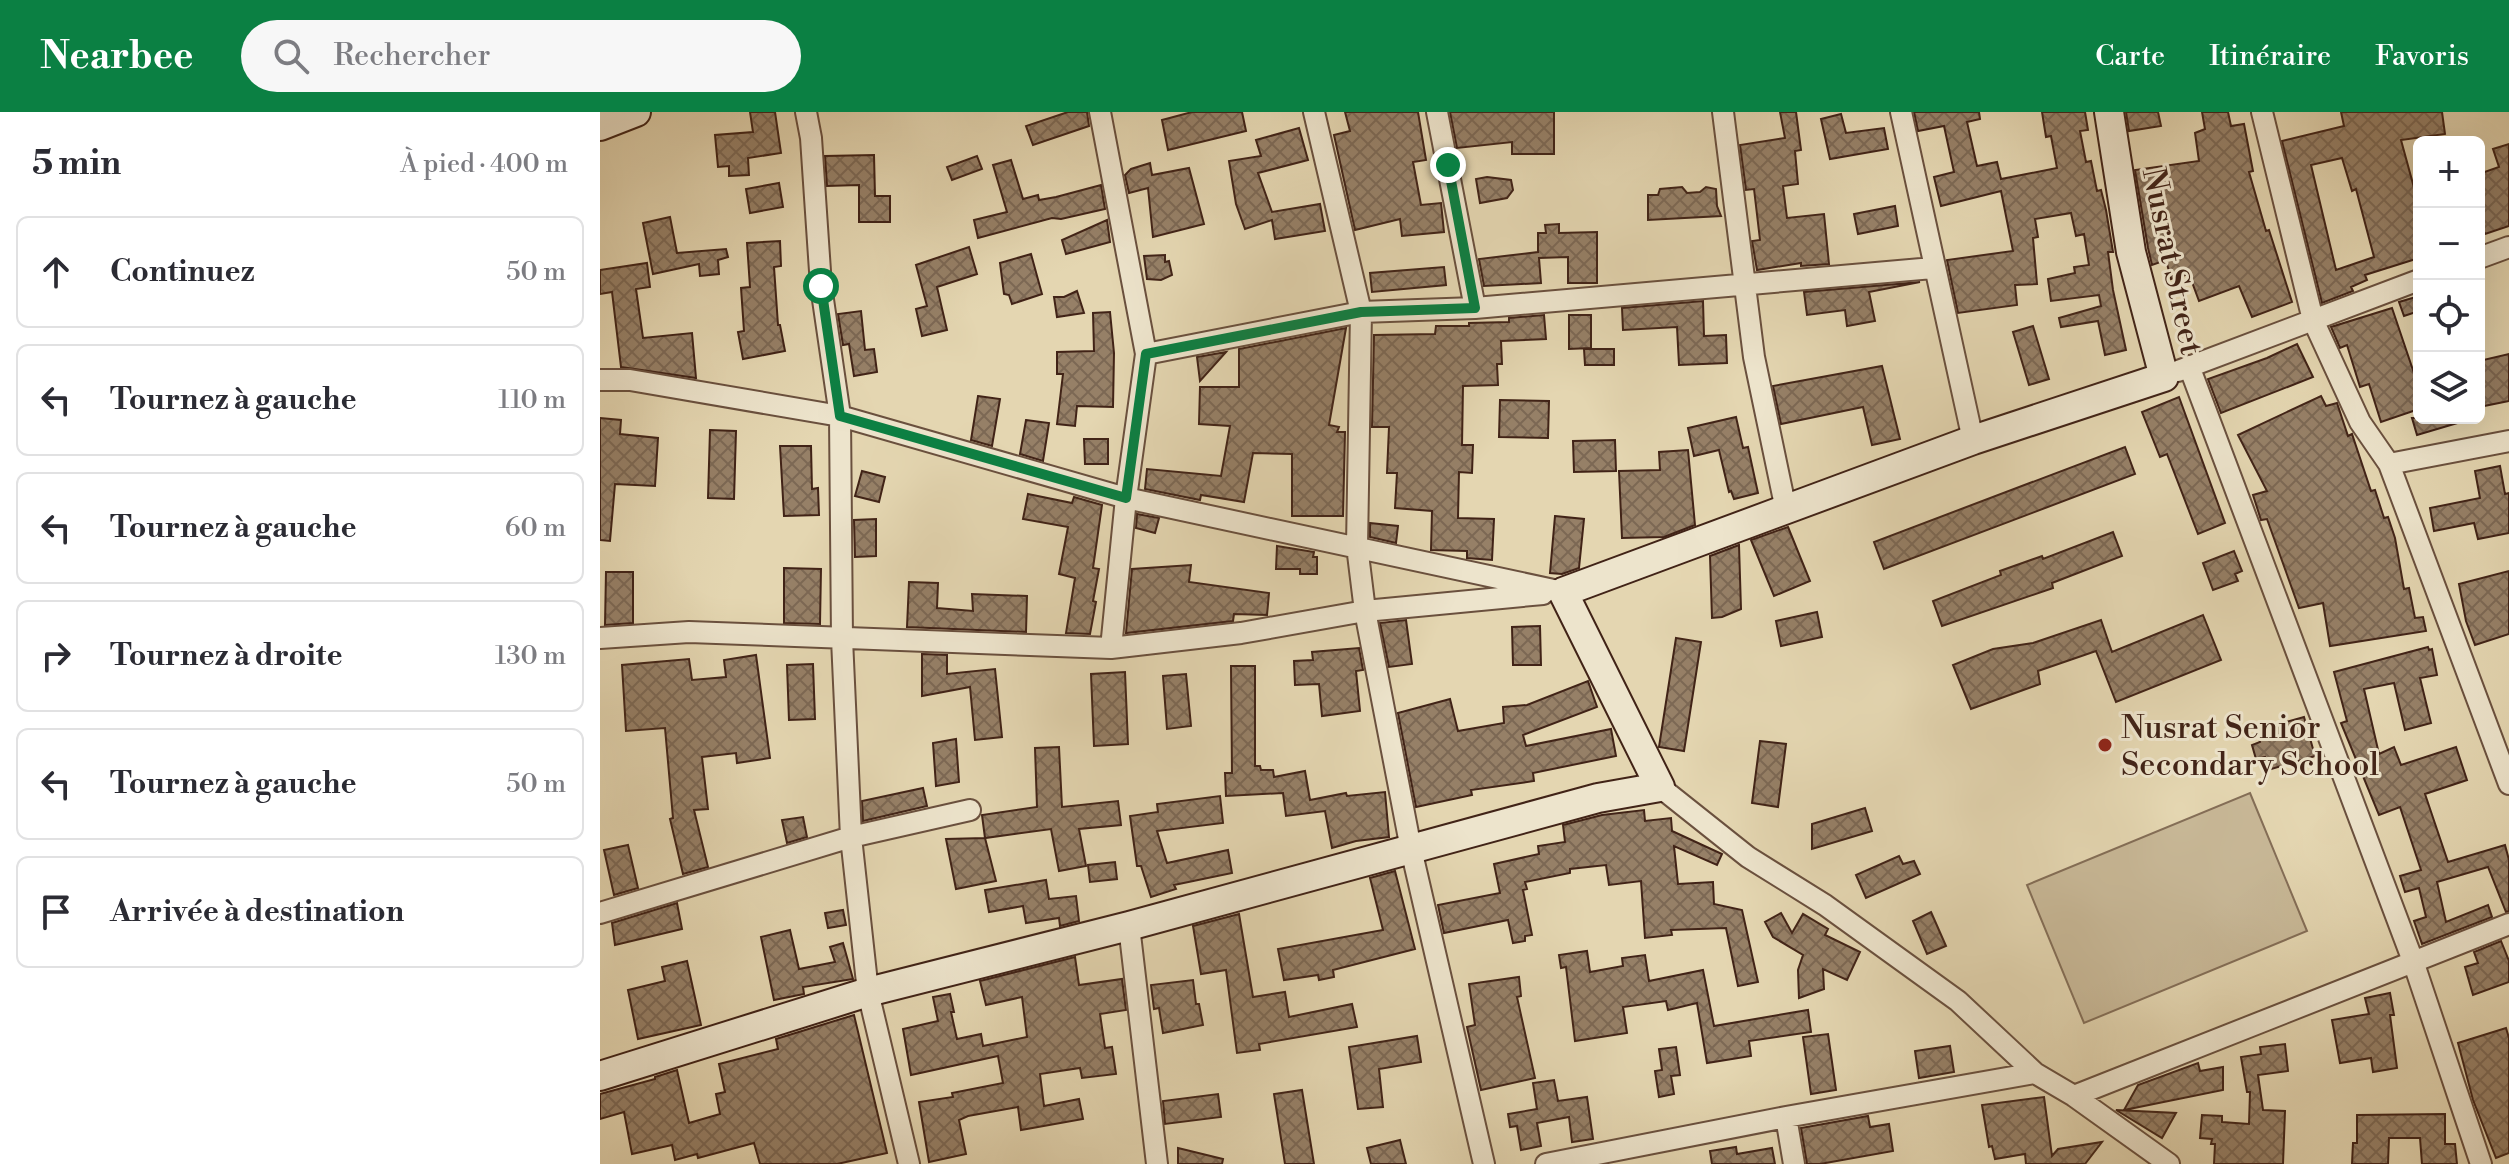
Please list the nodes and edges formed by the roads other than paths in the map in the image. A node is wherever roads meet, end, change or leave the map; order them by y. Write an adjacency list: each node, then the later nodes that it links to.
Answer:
1 (636, 112): 10 (street)
2 (806, 112): 22 (street)
3 (1314, 112): 17 (street)
4 (1437, 112): 16 (street)
5 (1723, 112): 15 (street)
6 (1901, 112): 13 (street)
7 (2109, 112): 20 (street, Nusrat Street)
8 (2262, 112): 18 (street)
9 (1103, 113): 19 (street)
10 (600, 126)
11 (2509, 247): 12 (street)
12 (2485, 256)
13 (1933, 268): 15 (street); 23 (street)
14 (2413, 282): 18 (street)
15 (1744, 284): 16 (street); 27 (street)
16 (1475, 308): 17 (street)
17 (1361, 312): 19 (street); 28 (street)
18 (2313, 320): 20 (street); 25 (street)
19 (1146, 354): 26 (street)
20 (2176, 372): 23 (street); 42 (street)
21 (600, 380): 22 (street)
22 (840, 416): 26 (street); 32 (street)
23 (1973, 440): 27 (street)
24 (2509, 441): 25 (street)
25 (2389, 464): 34 (street)
26 (1126, 498): 28 (street); 33 (street)
27 (1786, 510): 29 (street)
28 (1357, 546): 29 (street); 30 (street)
29 (1563, 592): 30 (street); 35 (street)
30 (1365, 611): 33 (street); 38 (street)
31 (600, 638): 32 (street)
32 (842, 639): 33 (street); 37 (street)
33 (1111, 648)
34 (2509, 784)
35 (1660, 787): 38 (street); 44 (street)
36 (970, 810): 37 (street)
37 (851, 837): 39 (street); 43 (street)
38 (1411, 849): 41 (street); 50 (street)
39 (600, 913)
40 (2509, 924): 42 (street)
41 (1129, 926): 43 (street); 49 (street)
42 (2413, 961): 46 (street); 54 (street)
43 (868, 992): 45 (street); 48 (street)
44 (2035, 1073): 46 (street); 47 (street)
45 (600, 1076)
46 (2074, 1096): 53 (street)
47 (1786, 1117): 51 (street); 52 (street)
48 (909, 1164)
49 (1157, 1164)
50 (1484, 1164)
51 (1546, 1164)
52 (1794, 1164)
53 (2169, 1164)
54 (2481, 1164)

